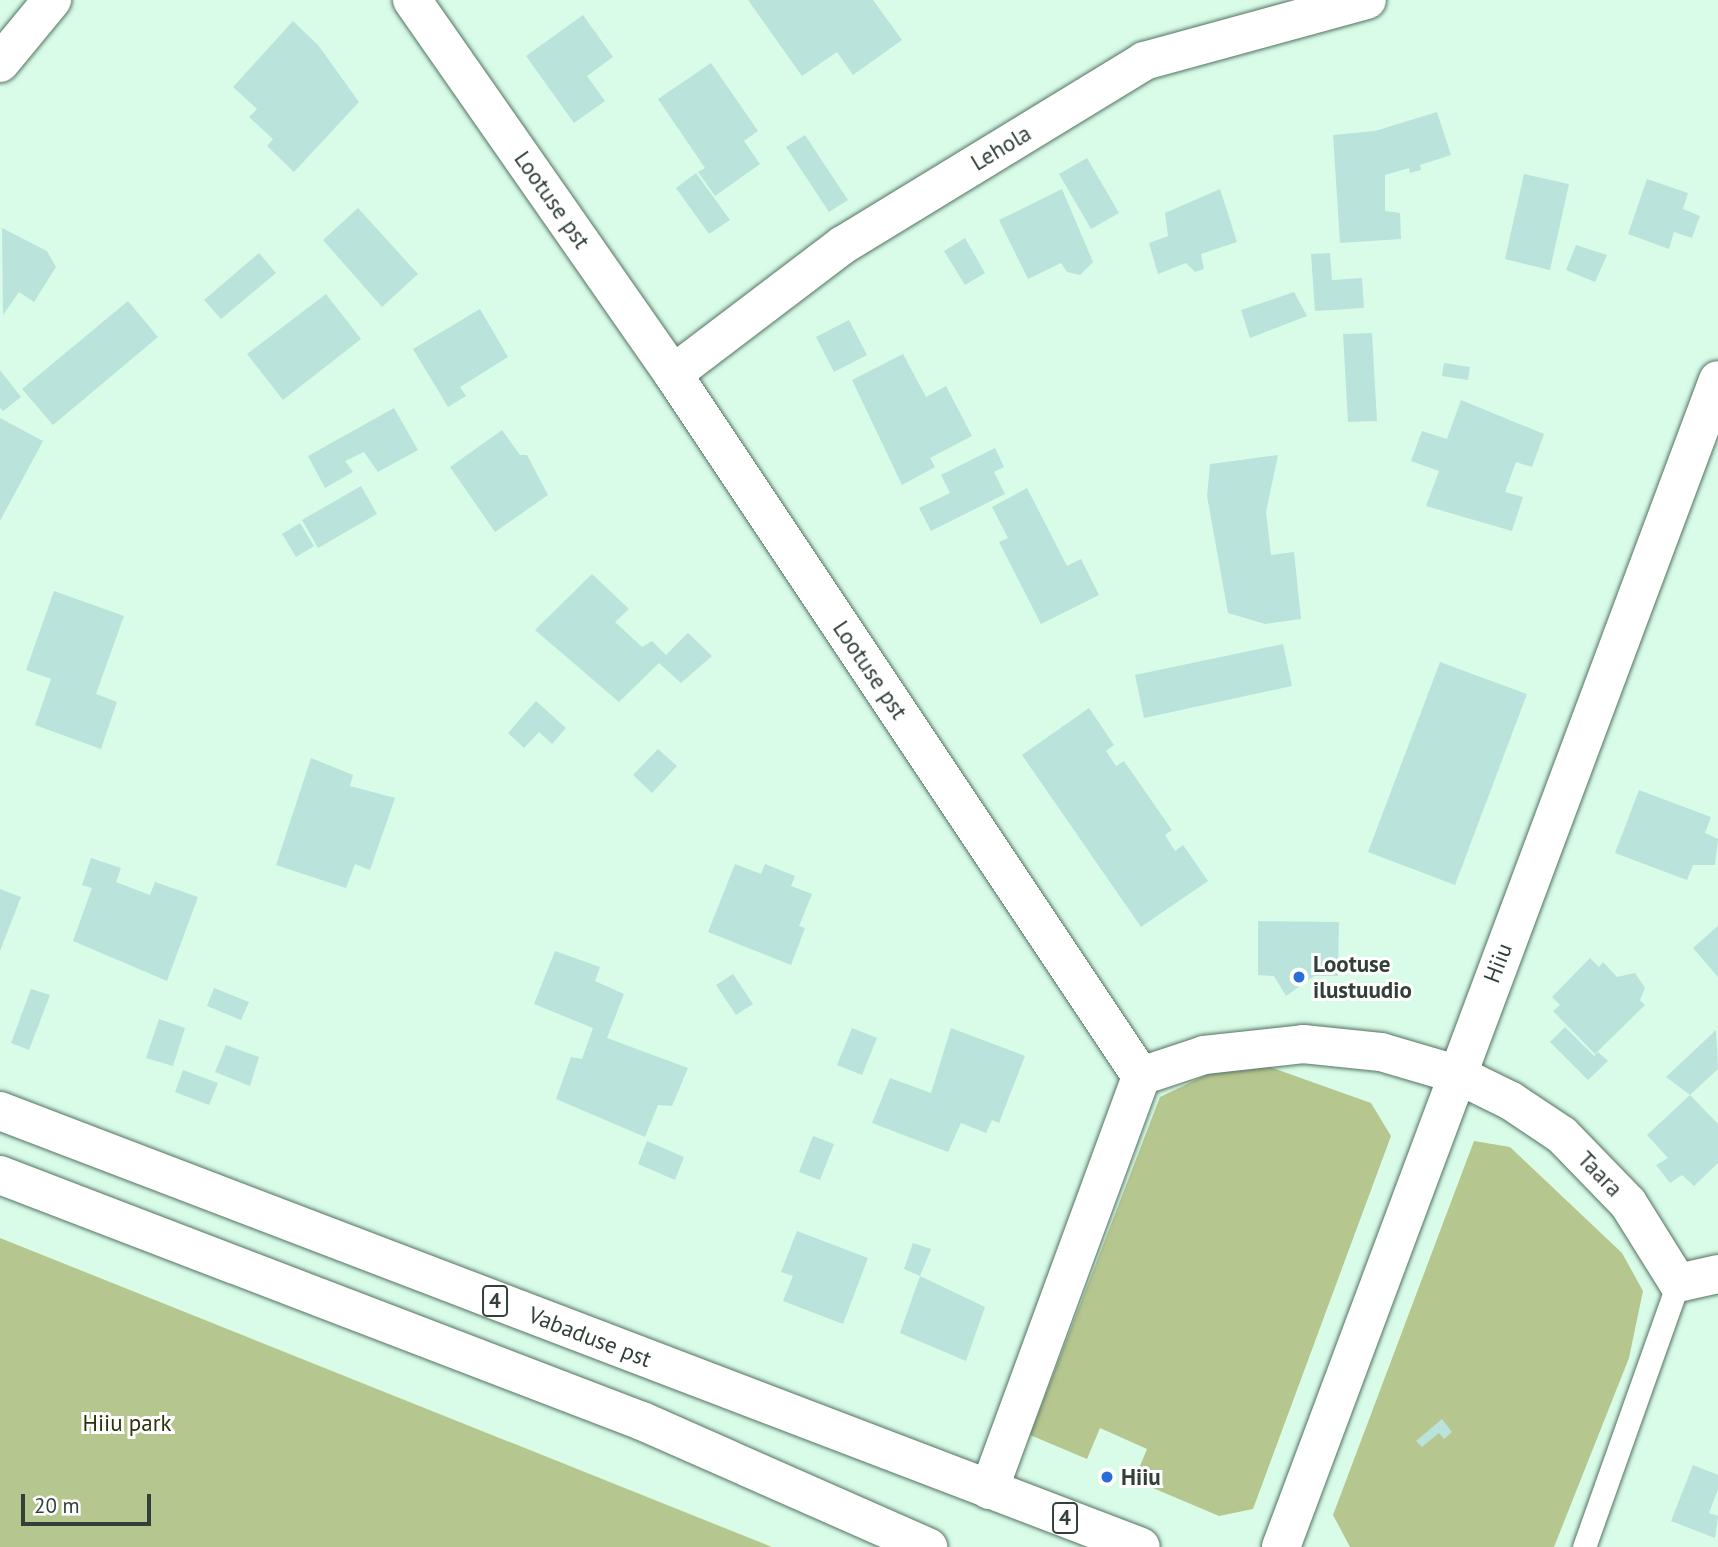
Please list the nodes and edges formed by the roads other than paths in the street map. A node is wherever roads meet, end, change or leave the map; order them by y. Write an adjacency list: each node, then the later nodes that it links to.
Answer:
1 (52, 0): 4 (main road)
2 (412, 0): 5 (main road, Lootuse pst)
3 (1367, 0): 5 (main road, Lehola)
4 (0, 63)
5 (673, 374): 8 (main road, Lootuse pst)
6 (1718, 380): 7 (main road, Hiiu)
7 (1456, 1074): 8 (main road); 12 (main road, Taara); 16 (main road, Hiiu)
8 (1141, 1076): 13 (main road)
9 (0, 1111): 13 (main road, Vabaduse pst / 4)
10 (0, 1175): 14 (main road)
11 (1718, 1274): 12 (main road)
12 (1678, 1283): 17 (lane)
13 (989, 1490): 15 (main road, Vabaduse pst / 4)
14 (929, 1547)
15 (1141, 1547)
16 (1281, 1547)
17 (1584, 1547)

